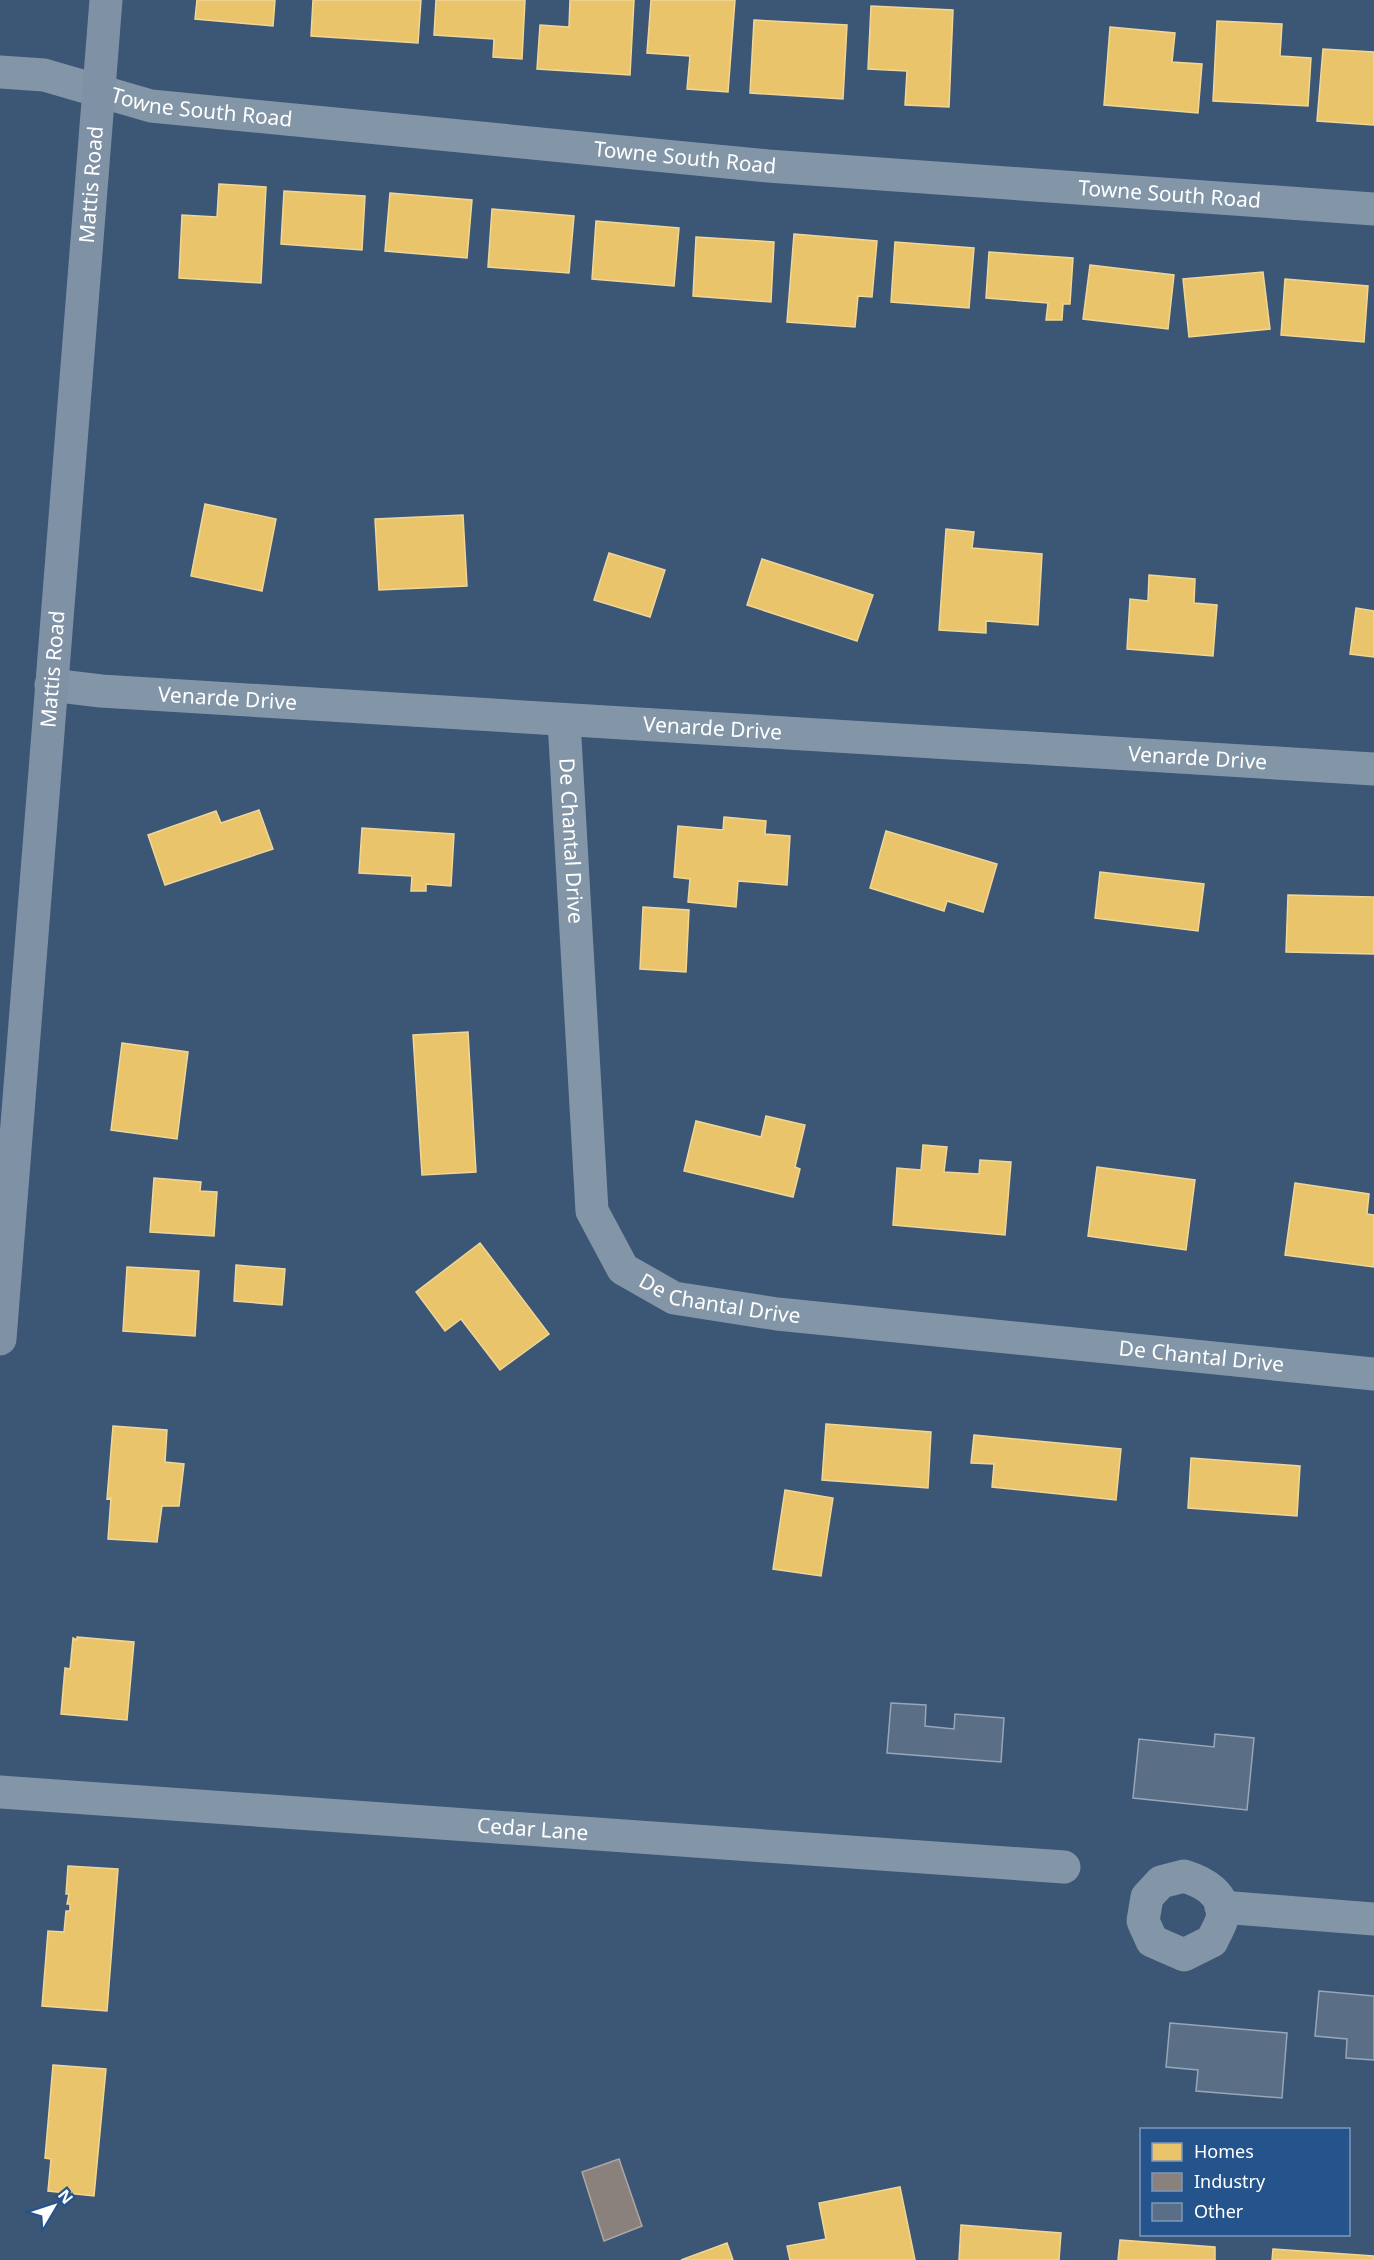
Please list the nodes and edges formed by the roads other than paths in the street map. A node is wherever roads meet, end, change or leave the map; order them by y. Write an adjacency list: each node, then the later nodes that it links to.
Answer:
1 (106, 0): 3 (main road, Mattis Road)
2 (0, 72): 3 (street, Towne South Road)
3 (99, 90): 4 (street, Towne South Road); 5 (main road, Mattis Road)
4 (1374, 209)
5 (51, 685): 6 (street, Venarde Drive); 8 (main road, Mattis Road)
6 (564, 721): 7 (street, Venarde Drive); 9 (street, De Chantal Drive)
7 (1374, 769)
8 (0, 1339)
9 (1374, 1374)
10 (0, 1792): 11 (street, Cedar Lane)
11 (1064, 1867)
12 (1221, 1907): 13 (street)
13 (1374, 1919)

